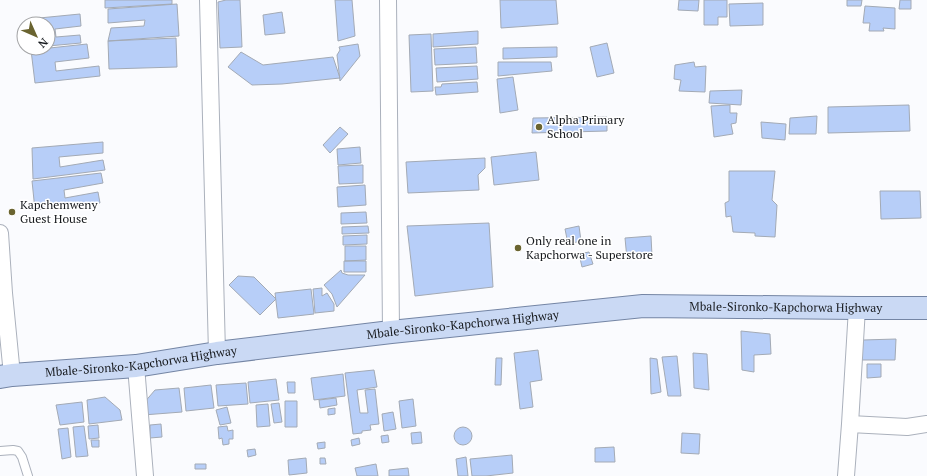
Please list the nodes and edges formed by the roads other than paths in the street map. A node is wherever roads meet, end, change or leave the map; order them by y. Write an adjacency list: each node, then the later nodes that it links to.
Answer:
1 (208, 0): 7 (street)
2 (388, 0): 6 (street)
3 (0, 233): 9 (street)
4 (857, 308): 5 (main road, Mbale-Sironko-Kapchorwa Highway); 6 (main road, Mbale-Sironko-Kapchorwa Highway); 10 (street)
5 (927, 308)
6 (391, 332): 7 (main road, Mbale-Sironko-Kapchorwa Highway)
7 (217, 353): 8 (main road, Mbale-Sironko-Kapchorwa Highway)
8 (136, 366): 9 (main road, Mbale-Sironko-Kapchorwa Highway); 14 (street)
9 (6, 376)
10 (850, 424): 11 (street); 15 (street)
11 (927, 424)
12 (0, 451): 13 (lane)
13 (28, 476)
14 (145, 476)
15 (846, 476)

